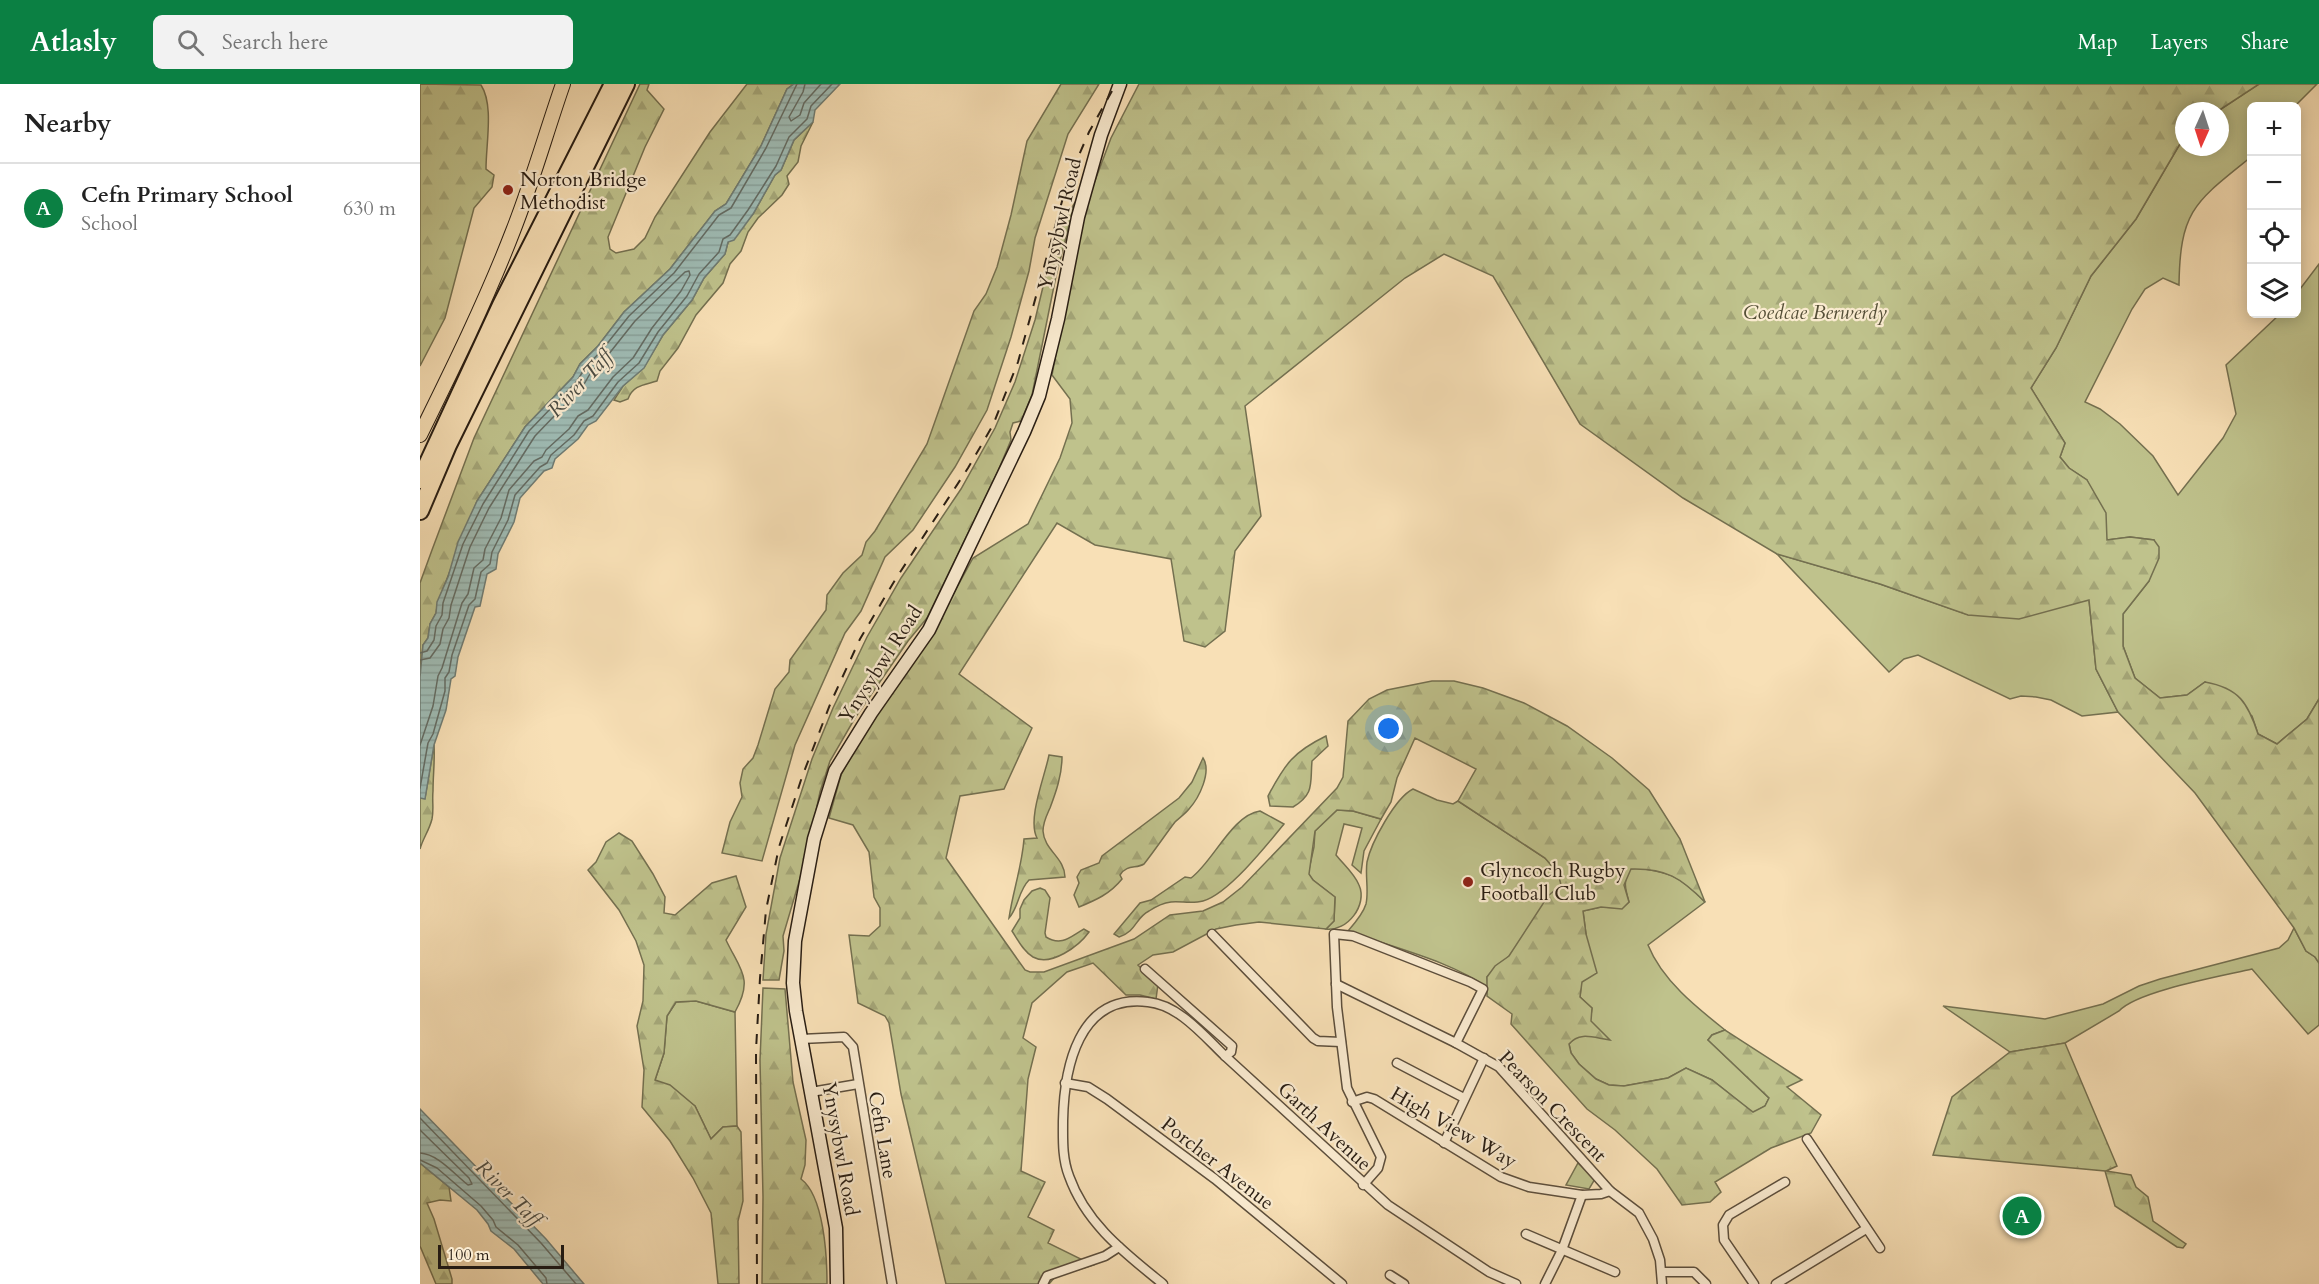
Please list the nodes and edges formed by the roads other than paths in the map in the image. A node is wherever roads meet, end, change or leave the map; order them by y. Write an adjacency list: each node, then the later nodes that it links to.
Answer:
1 (562, 84): 5 (main road)
2 (613, 84): 6 (highway)
3 (626, 84): 7 (highway)
4 (1120, 86): 11 (main road, Ynysybwl Road)
5 (420, 435)
6 (420, 480)
7 (420, 511)
8 (1212, 934): 12 (street)
9 (1146, 969): 14 (street)
10 (1336, 984): 12 (street); 13 (street, Pearson Crescent); 13 (street)
11 (801, 1039): 18 (street, Cefn Lane); 19 (main road, Ynysybwl Road)
12 (1341, 1042): 21 (street)
13 (1456, 1043): 15 (street, Pearson Crescent)
14 (1225, 1056): 17 (street, Garth Avenue); 25 (street, Garth Avenue)
15 (1484, 1058): 20 (street); 26 (street, Pearson Crescent)
16 (1397, 1063): 20 (street)
17 (1065, 1083): 30 (street); 40 (street, Porcher Avenue)
18 (858, 1084): 19 (street); 37 (street, Cefn Lane)
19 (811, 1092): 36 (main road, Ynysybwl Road)
20 (1464, 1098): 23 (street)
21 (1352, 1102): 23 (street, High View Way); 25 (street)
22 (1807, 1139): 28 (street)
23 (1444, 1143): 27 (street, High View Way)
24 (1785, 1182): 46 (street)
25 (1363, 1185): 42 (street, Garth Avenue)
26 (1610, 1191): 27 (street, High View Way); 34 (street, Pearson Crescent)
27 (1582, 1195): 32 (street)
28 (1866, 1229): 31 (street); 47 (street)
29 (1526, 1234): 32 (street)
30 (1119, 1247): 38 (street); 39 (street)
31 (1880, 1248)
32 (1562, 1250): 33 (street); 43 (street)
33 (1616, 1272)
34 (1662, 1272): 44 (street, Pearson Crescent); 45 (street)
35 (1390, 1275): 41 (street)
36 (837, 1284)
37 (892, 1284)
38 (1043, 1284)
39 (1163, 1284)
40 (1342, 1284)
41 (1404, 1284)
42 (1516, 1284)
43 (1545, 1284)
44 (1662, 1284)
45 (1706, 1284)
46 (1754, 1284)
47 (1776, 1284)

